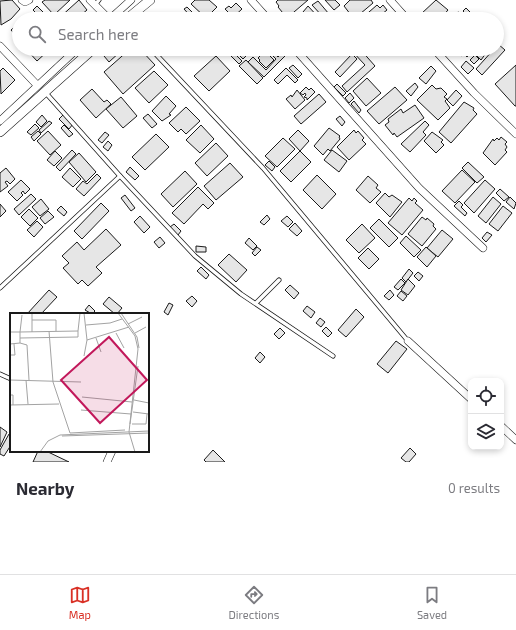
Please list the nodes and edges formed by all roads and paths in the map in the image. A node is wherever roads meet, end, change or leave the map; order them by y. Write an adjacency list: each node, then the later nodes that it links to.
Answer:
1 (22, 0): 2 (street)
2 (29, 0)
3 (131, 0): 9 (street)
4 (150, 0): 10 (main road)
5 (251, 0): 11 (street)
6 (390, 0): 12 (street)
7 (95, 2): 8 (street)
8 (103, 12)
9 (117, 12)
10 (135, 12)
11 (262, 12)
12 (401, 12)
13 (0, 46): 19 (street)
14 (71, 56): 19 (street)
15 (84, 56): 19 (main road)
16 (158, 56): 28 (lane)
17 (301, 56): 24 (street)
18 (440, 56): 22 (street)
19 (41, 88): 20 (street); 21 (main road); 23 (lane)
20 (0, 121)
21 (0, 132)
22 (516, 134)
23 (120, 176): 26 (lane); 27 (lane)
24 (483, 248)
25 (279, 280): 27 (lane)
26 (0, 288)
27 (256, 303): 29 (lane)
28 (408, 341): 32 (street)
29 (333, 356)
30 (0, 374): 31 (lane)
31 (10, 379)
32 (468, 395)
33 (504, 429): 34 (street)
34 (516, 440)
35 (112, 452): 36 (street)
36 (107, 462)

